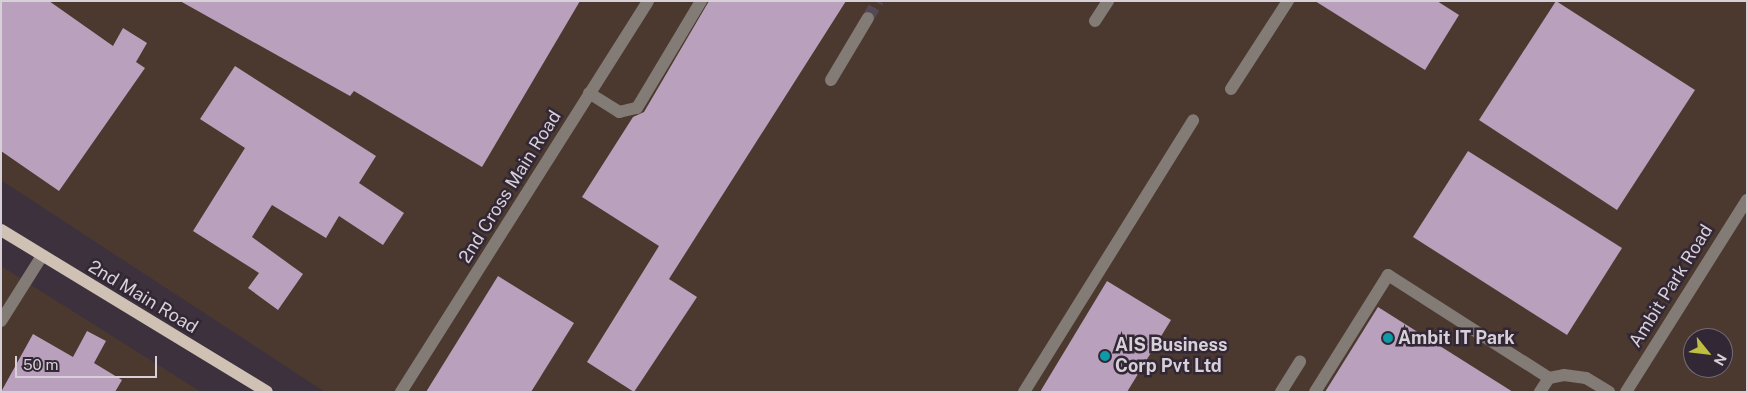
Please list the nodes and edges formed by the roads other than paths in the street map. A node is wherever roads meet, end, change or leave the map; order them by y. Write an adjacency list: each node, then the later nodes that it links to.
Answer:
1 (648, 1): 9 (street, 2nd Cross Main Road)
2 (701, 1): 9 (street)
3 (1108, 1): 6 (street)
4 (1288, 1): 8 (street)
5 (868, 18): 7 (street)
6 (1096, 21)
7 (831, 80)
8 (1231, 89)
9 (590, 93): 18 (street, 2nd Cross Main Road)
10 (1193, 120): 19 (street)
11 (1747, 200): 24 (street, Ambit Park Road)
12 (1, 230): 13 (main road, 2nd Main Road)
13 (42, 256): 14 (street); 17 (main road, 2nd Main Road)
14 (1, 321)
15 (1300, 362): 20 (street)
16 (1549, 378): 21 (street); 22 (street); 23 (street)
17 (267, 392)
18 (401, 392)
19 (1024, 392)
20 (1281, 392)
21 (1315, 392)
22 (1540, 392)
23 (1609, 392)
24 (1626, 392)

